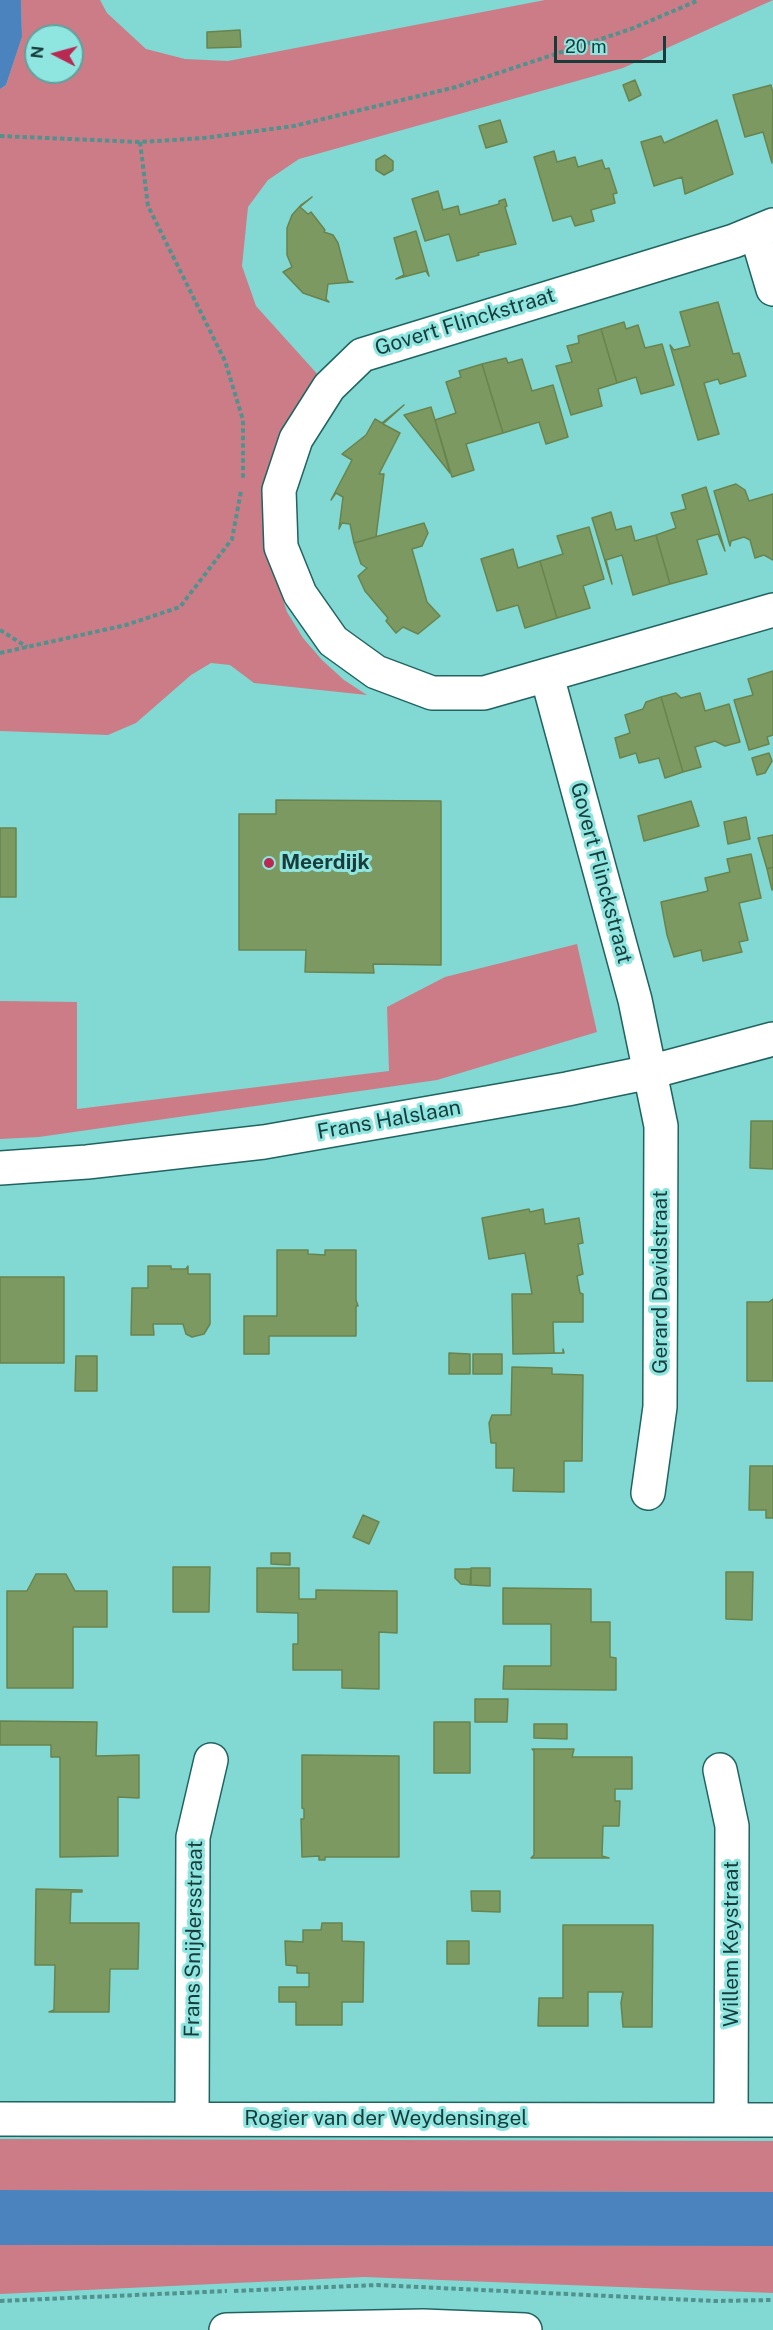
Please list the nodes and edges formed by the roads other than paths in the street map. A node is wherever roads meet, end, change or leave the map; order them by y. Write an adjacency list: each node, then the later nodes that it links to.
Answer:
1 (765, 229): 2 (street, Govert Flinckstraat); 4 (street, Govert Flinckstraat)
2 (773, 289)
3 (773, 610): 4 (street, Govert Flinckstraat)
4 (547, 676): 6 (street, Govert Flinckstraat)
5 (773, 1039): 6 (street, Frans Halslaan)
6 (650, 1072): 7 (street, Frans Halslaan); 8 (street, Gerard Davidstraat)
7 (0, 1168)
8 (648, 1493)
9 (211, 1760): 12 (street, Frans Snijdersstraat)
10 (720, 1770): 13 (street, Willem Keystraat)
11 (0, 2119): 12 (street, Rogier van der Weydensingel)
12 (192, 2119): 13 (street, Rogier van der Weydensingel)
13 (731, 2120): 14 (street, Rogier van der Weydensingel)
14 (773, 2120)
15 (226, 2330): 16 (street)
16 (525, 2330)

